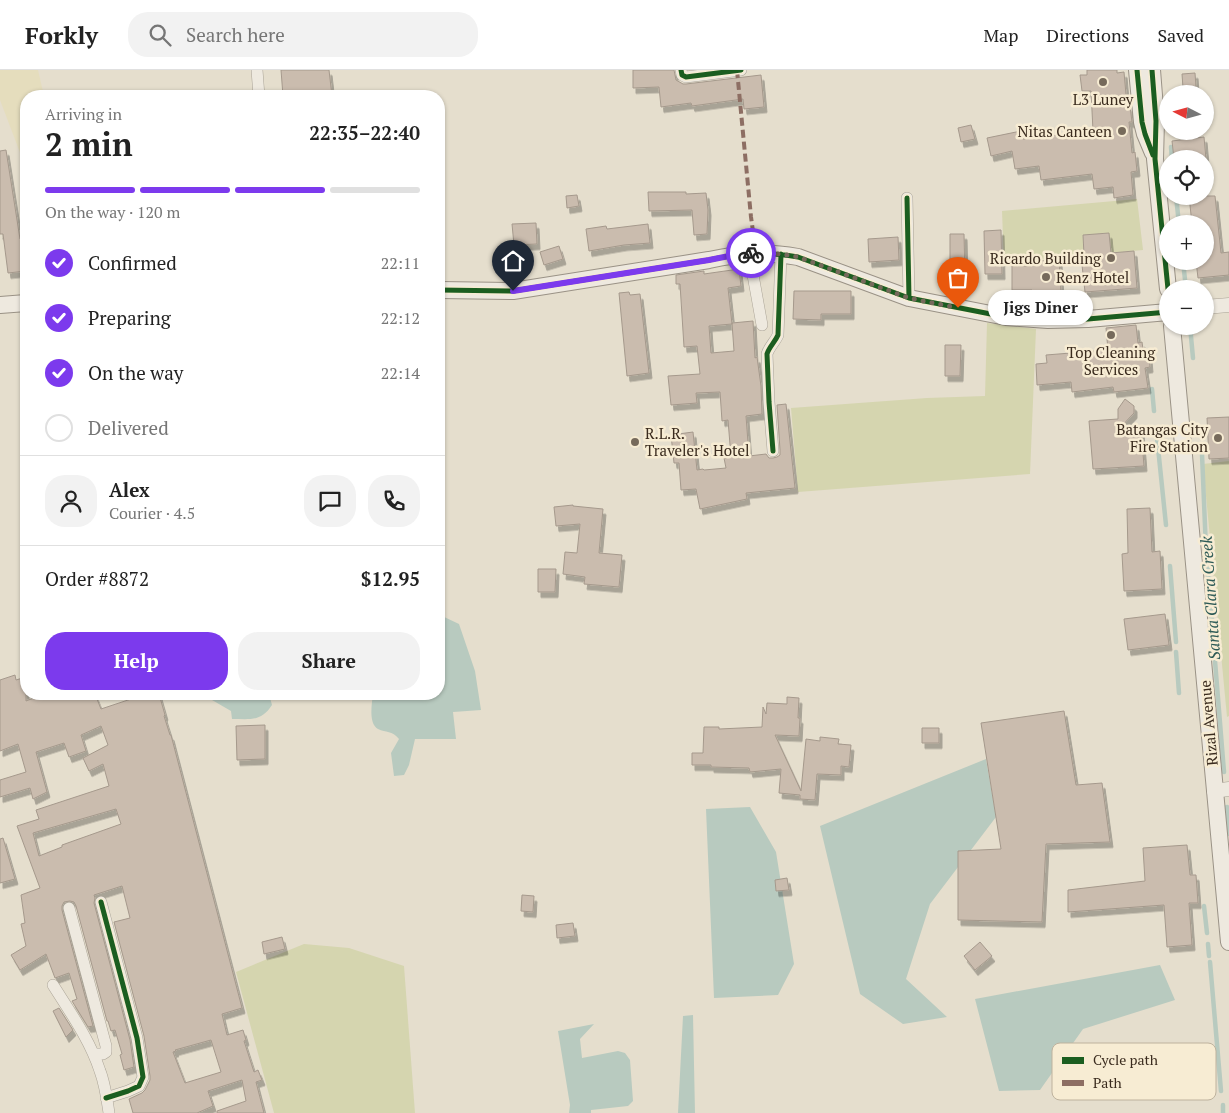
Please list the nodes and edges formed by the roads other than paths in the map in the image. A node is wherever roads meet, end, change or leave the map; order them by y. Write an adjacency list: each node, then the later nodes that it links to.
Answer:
1 (257, 70): 6 (street)
2 (681, 70): 3 (street)
3 (741, 70)
4 (1137, 70): 7 (main road)
5 (1152, 70): 7 (main road)
6 (259, 90)
7 (1155, 159): 11 (main road)
8 (907, 198): 13 (street)
9 (749, 253): 10 (main road); 12 (main road); 19 (street)
10 (781, 254): 13 (main road); 21 (street)
11 (1167, 280)
12 (445, 290)
13 (909, 298): 18 (main road)
14 (20, 304): 16 (main road)
15 (1229, 305): 17 (street)
16 (0, 306)
17 (1214, 306)
18 (1159, 313)
19 (762, 325)
20 (1173, 335): 22 (main road, Rizal Avenue)
21 (773, 451)
22 (1222, 790): 25 (main road, Rizal Avenue)
23 (101, 902): 28 (street)
24 (69, 908): 27 (street)
25 (1229, 942)
26 (53, 985): 27 (street)
27 (94, 1054): 28 (street)
28 (106, 1098): 29 (street)
29 (109, 1113)

